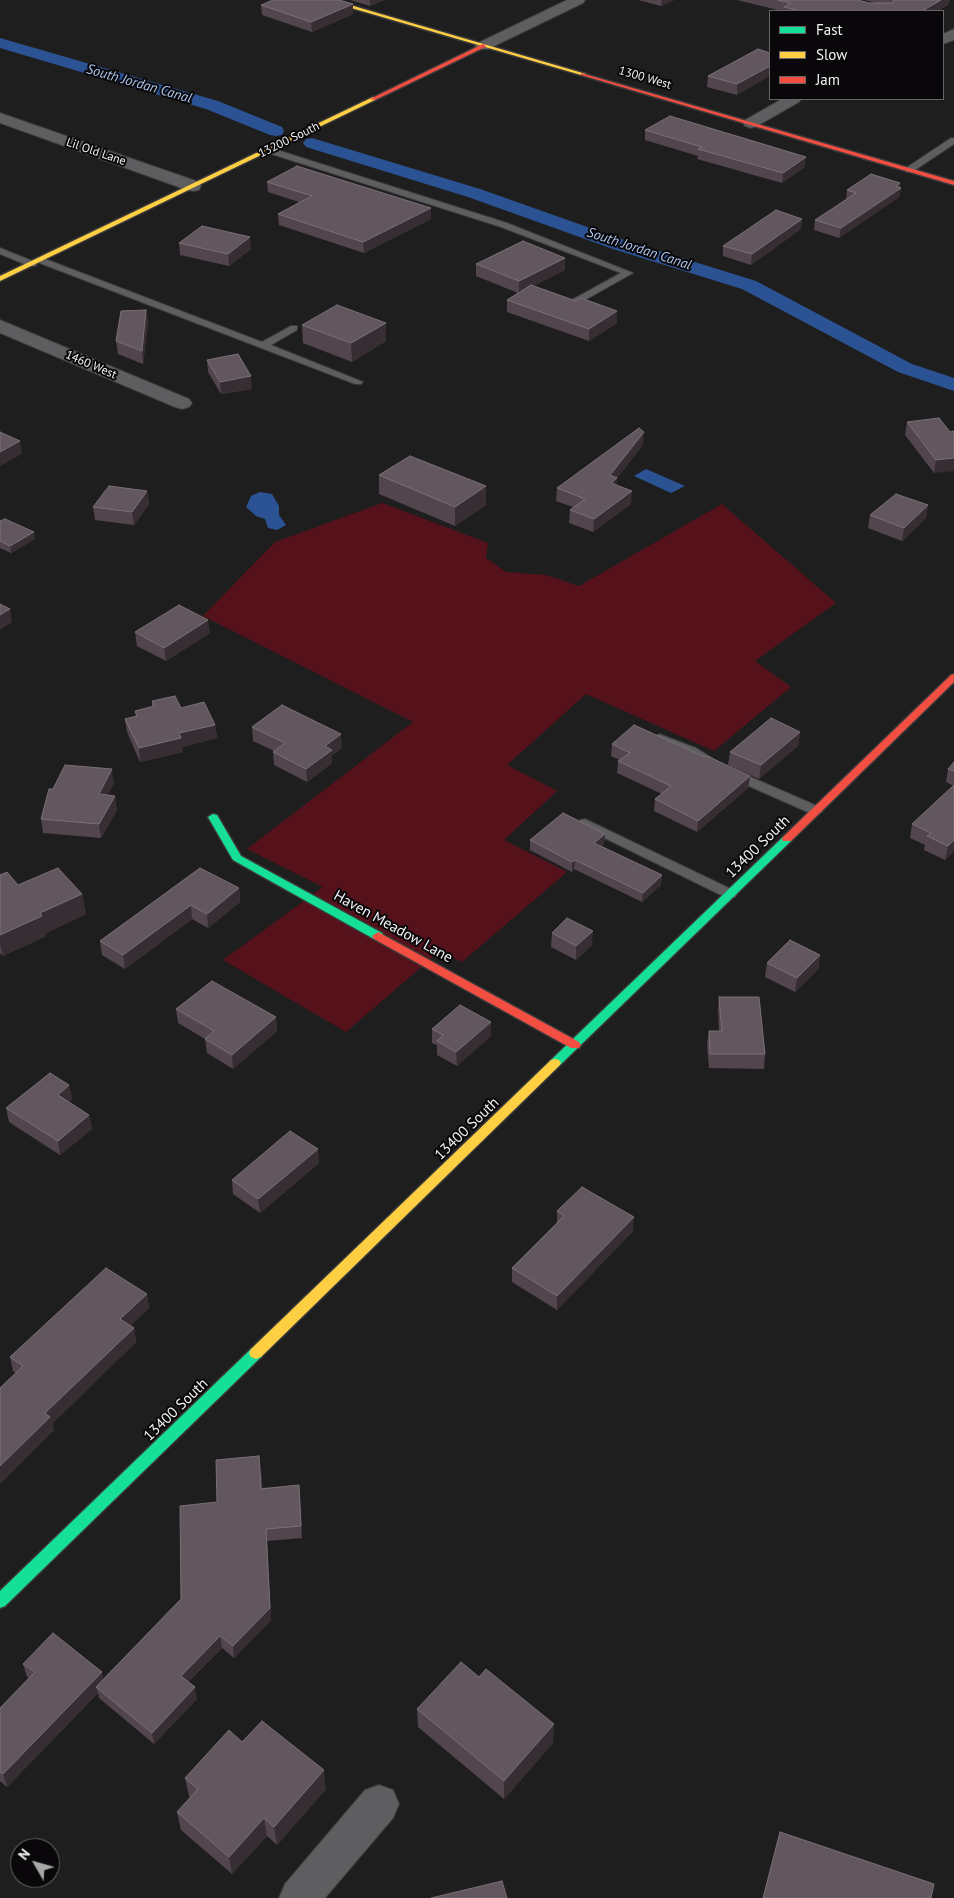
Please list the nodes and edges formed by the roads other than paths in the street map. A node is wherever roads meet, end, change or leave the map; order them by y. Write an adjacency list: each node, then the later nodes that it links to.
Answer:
1 (327, 0): 3 (street, 1300 West)
2 (578, 0): 3 (street, 13200 South)
3 (484, 46): 6 (street, 1300 West); 8 (street, 13200 South)
4 (791, 100): 6 (street)
5 (0, 118): 11 (street, Lil Old Lane)
6 (751, 123): 9 (street, 1300 West)
7 (954, 140): 9 (lane)
8 (268, 150): 11 (street, 13200 South); 15 (lane)
9 (909, 170): 10 (street, 1300 West)
10 (954, 183)
11 (193, 186): 13 (street, 13200 South)
12 (0, 251): 13 (lane)
13 (36, 262): 14 (street, 13200 South); 18 (lane)
14 (0, 279)
15 (573, 304)
16 (0, 326): 20 (street, 1460 West)
17 (294, 328): 18 (lane)
18 (264, 345): 19 (lane)
19 (358, 382)
20 (182, 403)
21 (954, 677): 23 (street, 13400 South)
22 (651, 734): 23 (lane)
23 (817, 811): 26 (street, 13400 South)
24 (213, 817): 27 (street, Haven Meadow Lane)
25 (585, 823): 26 (lane)
26 (730, 894): 27 (street, 13400 South)
27 (575, 1045): 28 (street, 13400 South)
28 (0, 1601)
29 (379, 1804): 30 (street)
30 (299, 1898)

